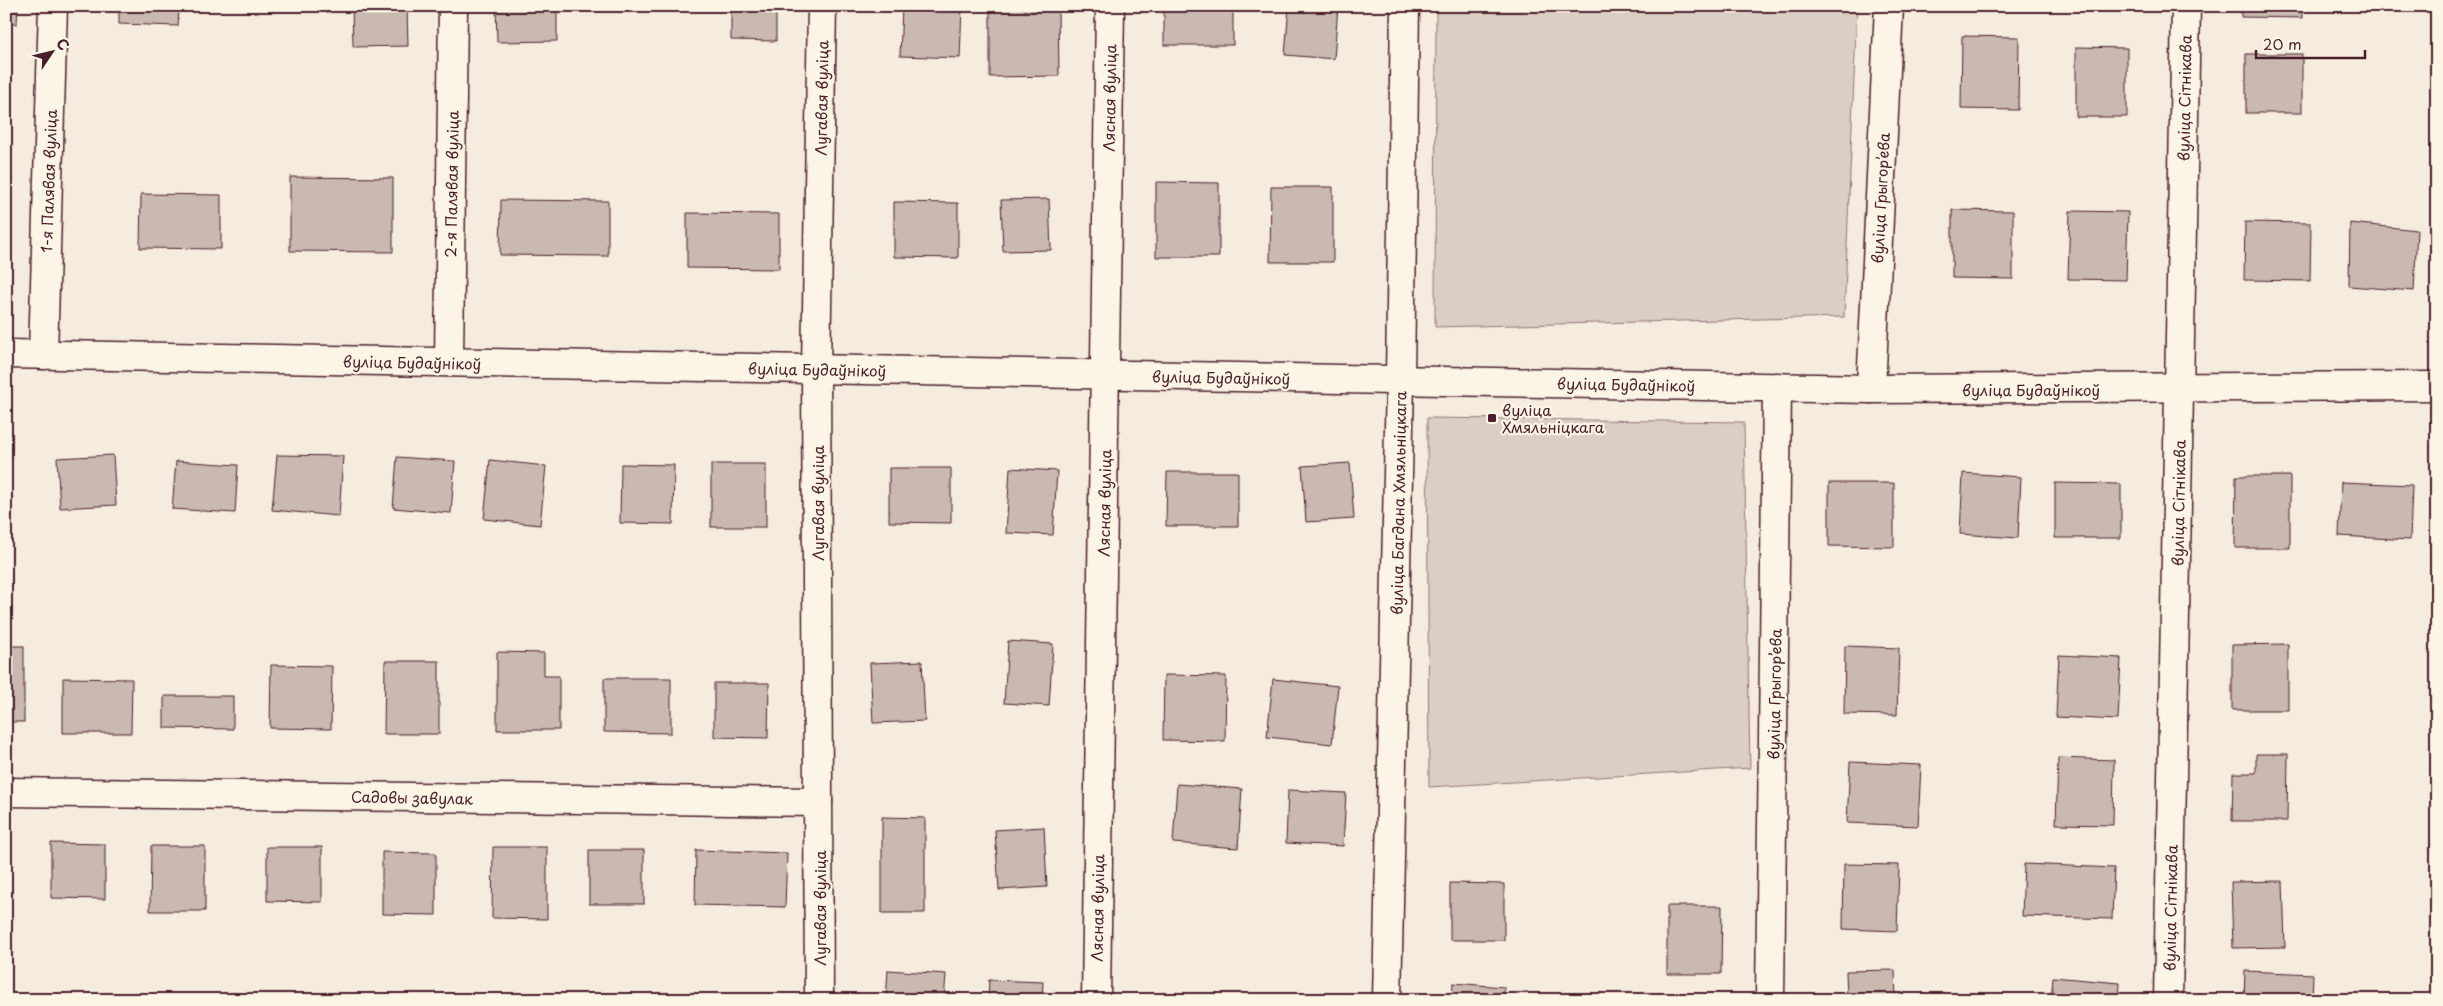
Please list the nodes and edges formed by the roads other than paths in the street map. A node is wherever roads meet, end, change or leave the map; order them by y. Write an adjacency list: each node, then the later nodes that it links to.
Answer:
1 (53, 6): 9 (street, 1-я Палявая вуліца)
2 (453, 6): 10 (street, 2-я Палявая вуліца)
3 (822, 6): 11 (street, Лугавая вуліца)
4 (1110, 6): 12 (street, Лясная вуліца)
5 (1405, 6): 13 (street, вуліца Багдана Хмяльніцкага)
6 (1889, 6): 16 (street, вуліца Грыгорʼева)
7 (2186, 6): 17 (street, вуліца Сітнікава)
8 (6, 354): 9 (street, вуліца Будаўнікоў)
9 (43, 355): 10 (street, вуліца Будаўнікоў)
10 (449, 362): 11 (street, вуліца Будаўнікоў)
11 (816, 370): 12 (street, вуліца Будаўнікоў); 19 (street, Лугавая вуліца)
12 (1106, 375): 13 (street, вуліца Будаўнікоў); 21 (street, Лясная вуліца)
13 (1400, 380): 15 (street, вуліца Будаўнікоў); 22 (street, вуліца Багдана Хмяльніцкага)
14 (2437, 386): 17 (street, вуліца Будаўнікоў)
15 (1777, 387): 16 (street, вуліца Будаўнікоў); 23 (street, вуліца Грыгорʼева)
16 (1872, 389): 17 (street, вуліца Будаўнікоў)
17 (2180, 389): 24 (street, вуліца Сітнікава)
18 (6, 792): 19 (street, Садовы завулак)
19 (818, 802): 20 (street, Лугавая вуліца)
20 (819, 1000)
21 (1096, 1000)
22 (1387, 1000)
23 (1770, 1000)
24 (2168, 1000)

